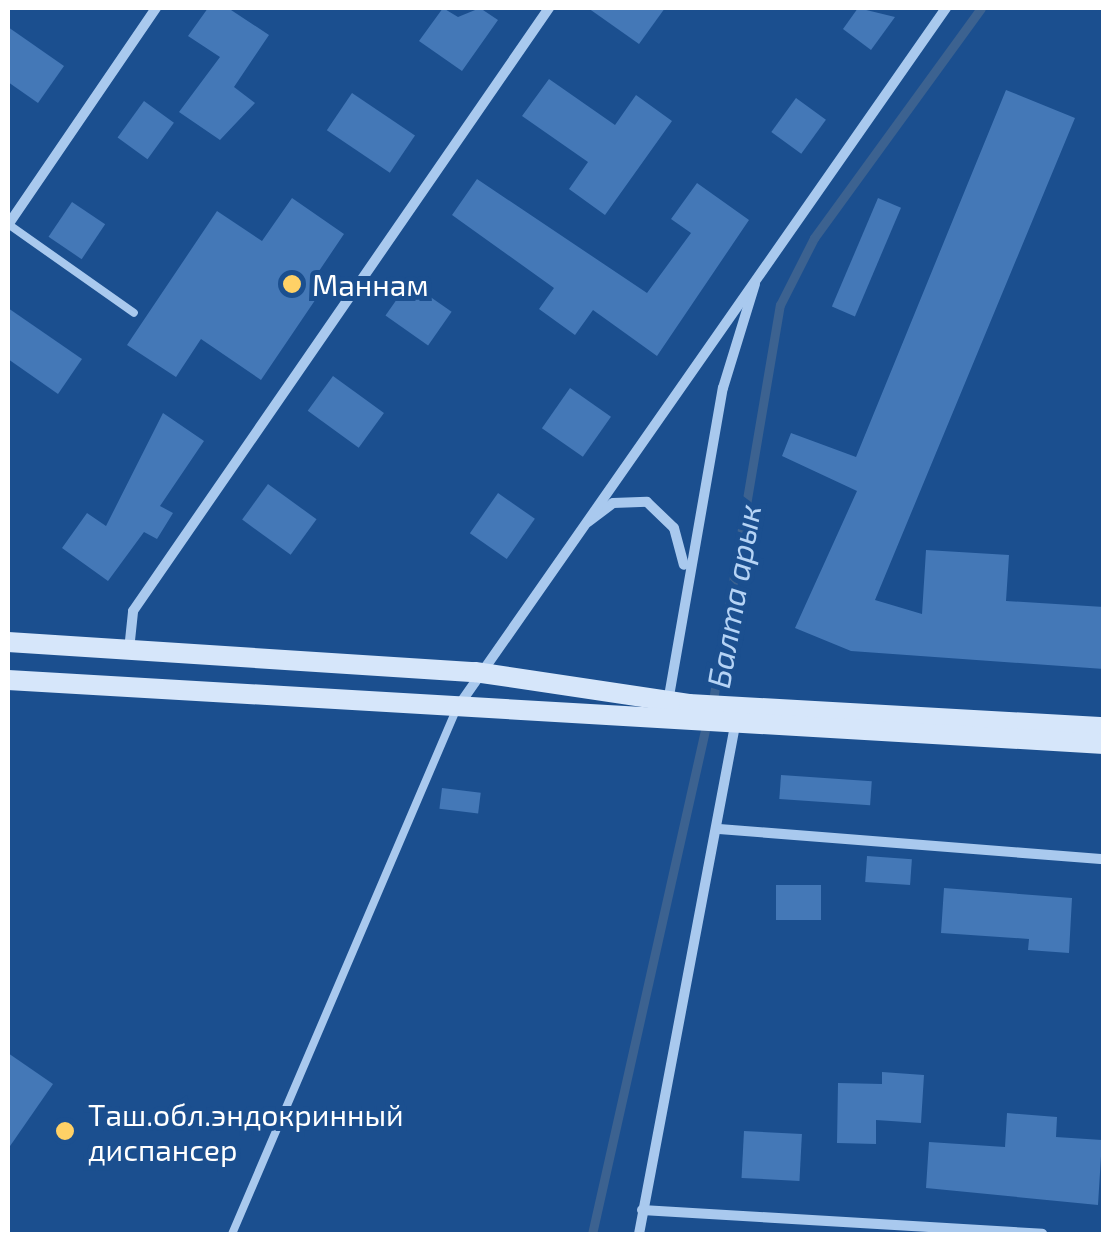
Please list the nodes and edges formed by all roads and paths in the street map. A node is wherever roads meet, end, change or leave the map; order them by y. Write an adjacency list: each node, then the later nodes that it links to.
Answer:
1 (156, 8): 4 (street)
2 (550, 8): 10 (street)
3 (946, 8): 5 (street)
4 (8, 224): 6 (lane)
5 (758, 273): 7 (street); 8 (street)
6 (134, 312)
7 (579, 528): 8 (street); 11 (street)
8 (686, 571): 14 (street)
9 (8, 642): 10 (main road)
10 (129, 650): 11 (main road)
11 (475, 672): 13 (street); 14 (main road)
12 (8, 680): 13 (main road)
13 (456, 709): 14 (main road); 21 (lane)
14 (676, 711): 15 (main road)
15 (734, 713): 16 (main road); 17 (main road); 18 (street)
16 (1104, 726)
17 (1104, 744)
18 (719, 829): 19 (street); 20 (street)
19 (1104, 859)
20 (642, 1210): 22 (street); 23 (street)
21 (232, 1234)
22 (639, 1234)
23 (1042, 1234)

